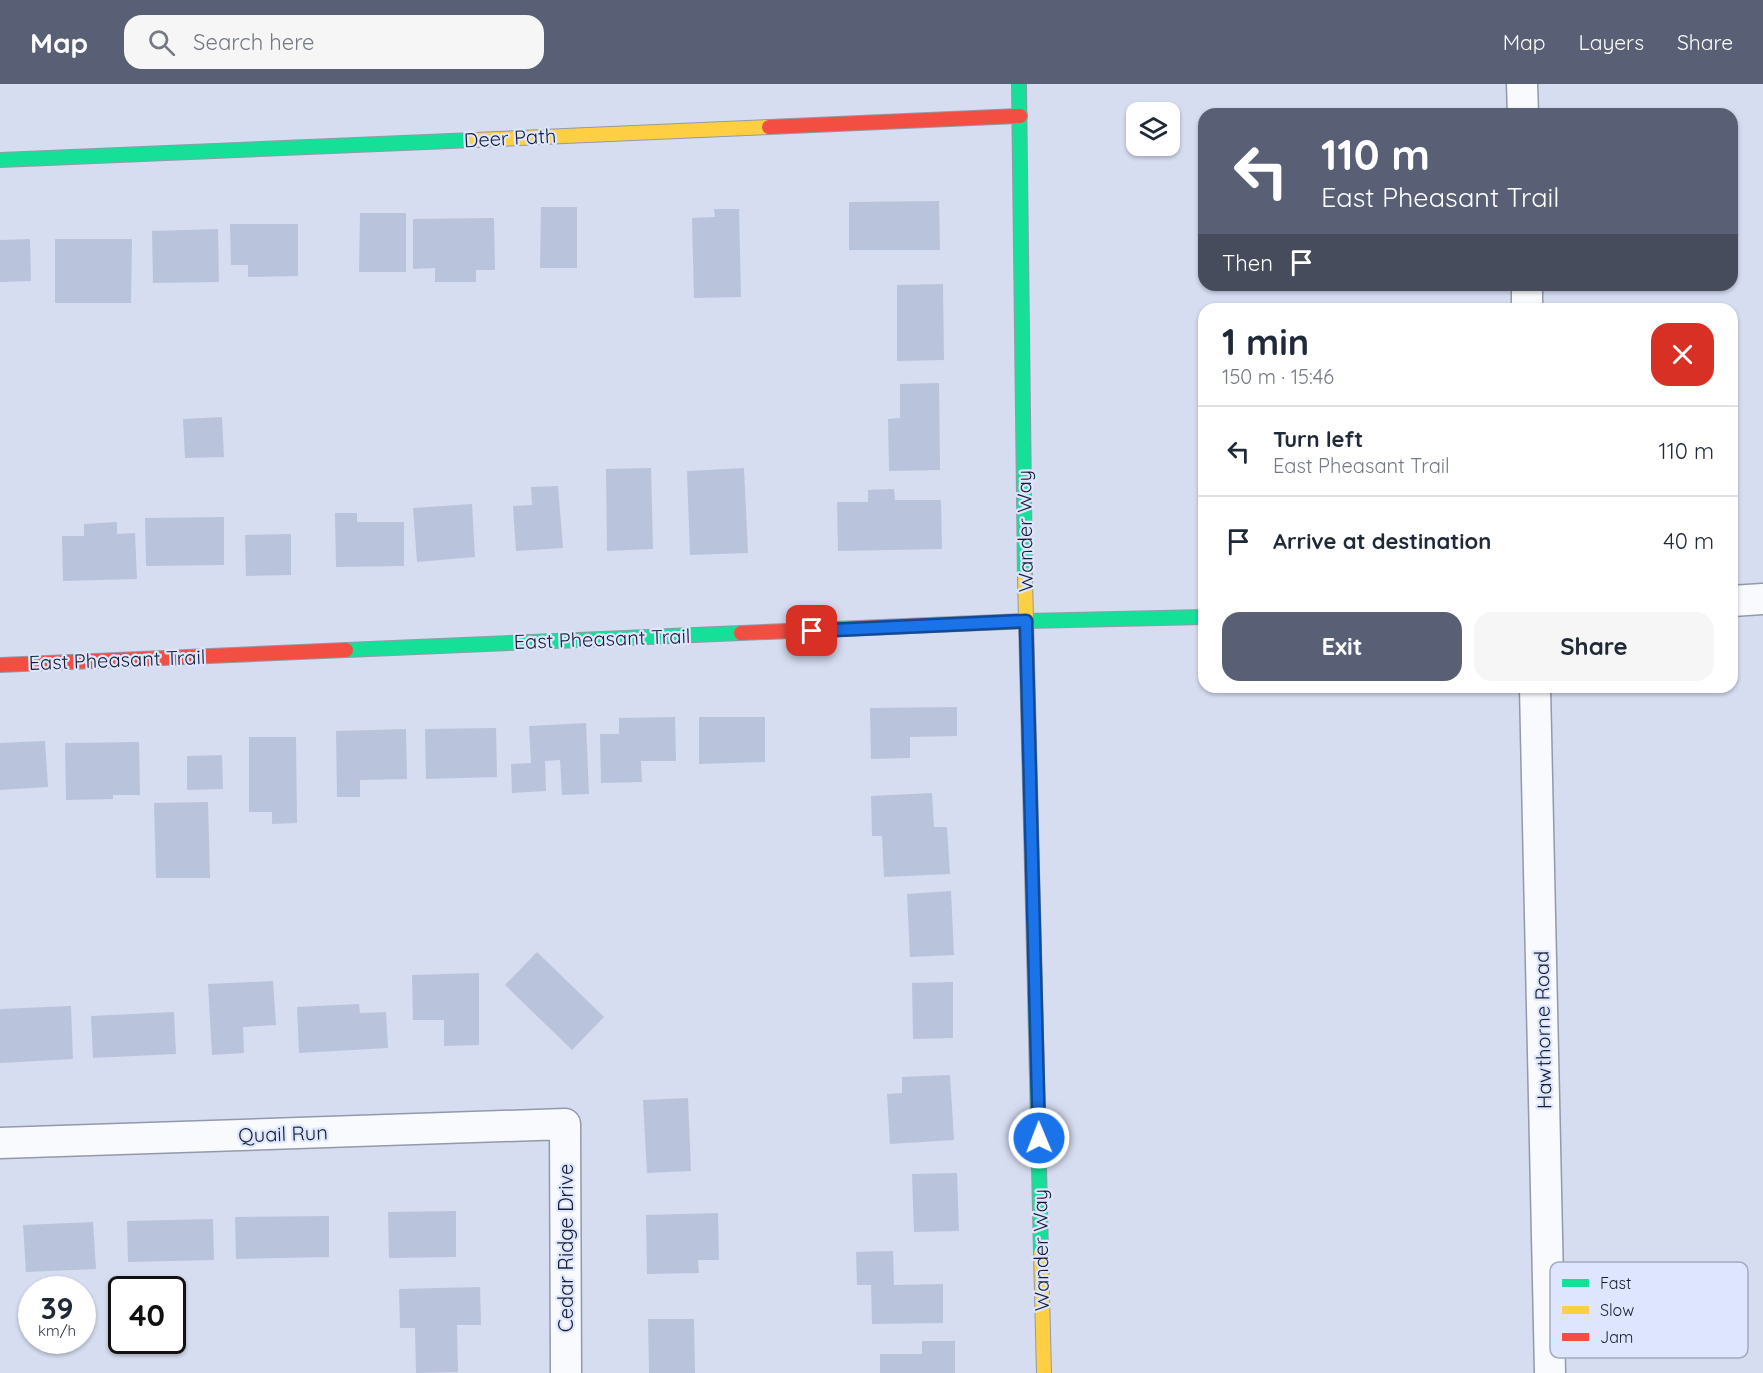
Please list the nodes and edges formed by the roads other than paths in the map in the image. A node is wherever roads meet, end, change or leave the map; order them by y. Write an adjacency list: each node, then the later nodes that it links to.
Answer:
1 (1019, 84): 4 (street, Wander Way)
2 (1522, 84): 3 (street)
3 (1523, 108)
4 (1020, 116): 5 (street, Deer Path); 9 (street, Wander Way)
5 (0, 160)
6 (1763, 600): 7 (street)
7 (1738, 601)
8 (1198, 616): 9 (street, East Pheasant Trail)
9 (1026, 621): 10 (street, East Pheasant Trail); 15 (street, Wander Way)
10 (0, 665)
11 (1535, 693): 16 (street, Hawthorne Road)
12 (565, 1124): 13 (street, Quail Run); 14 (street, Cedar Ridge Drive)
13 (0, 1143)
14 (566, 1373)
15 (1044, 1373)
16 (1550, 1373)

